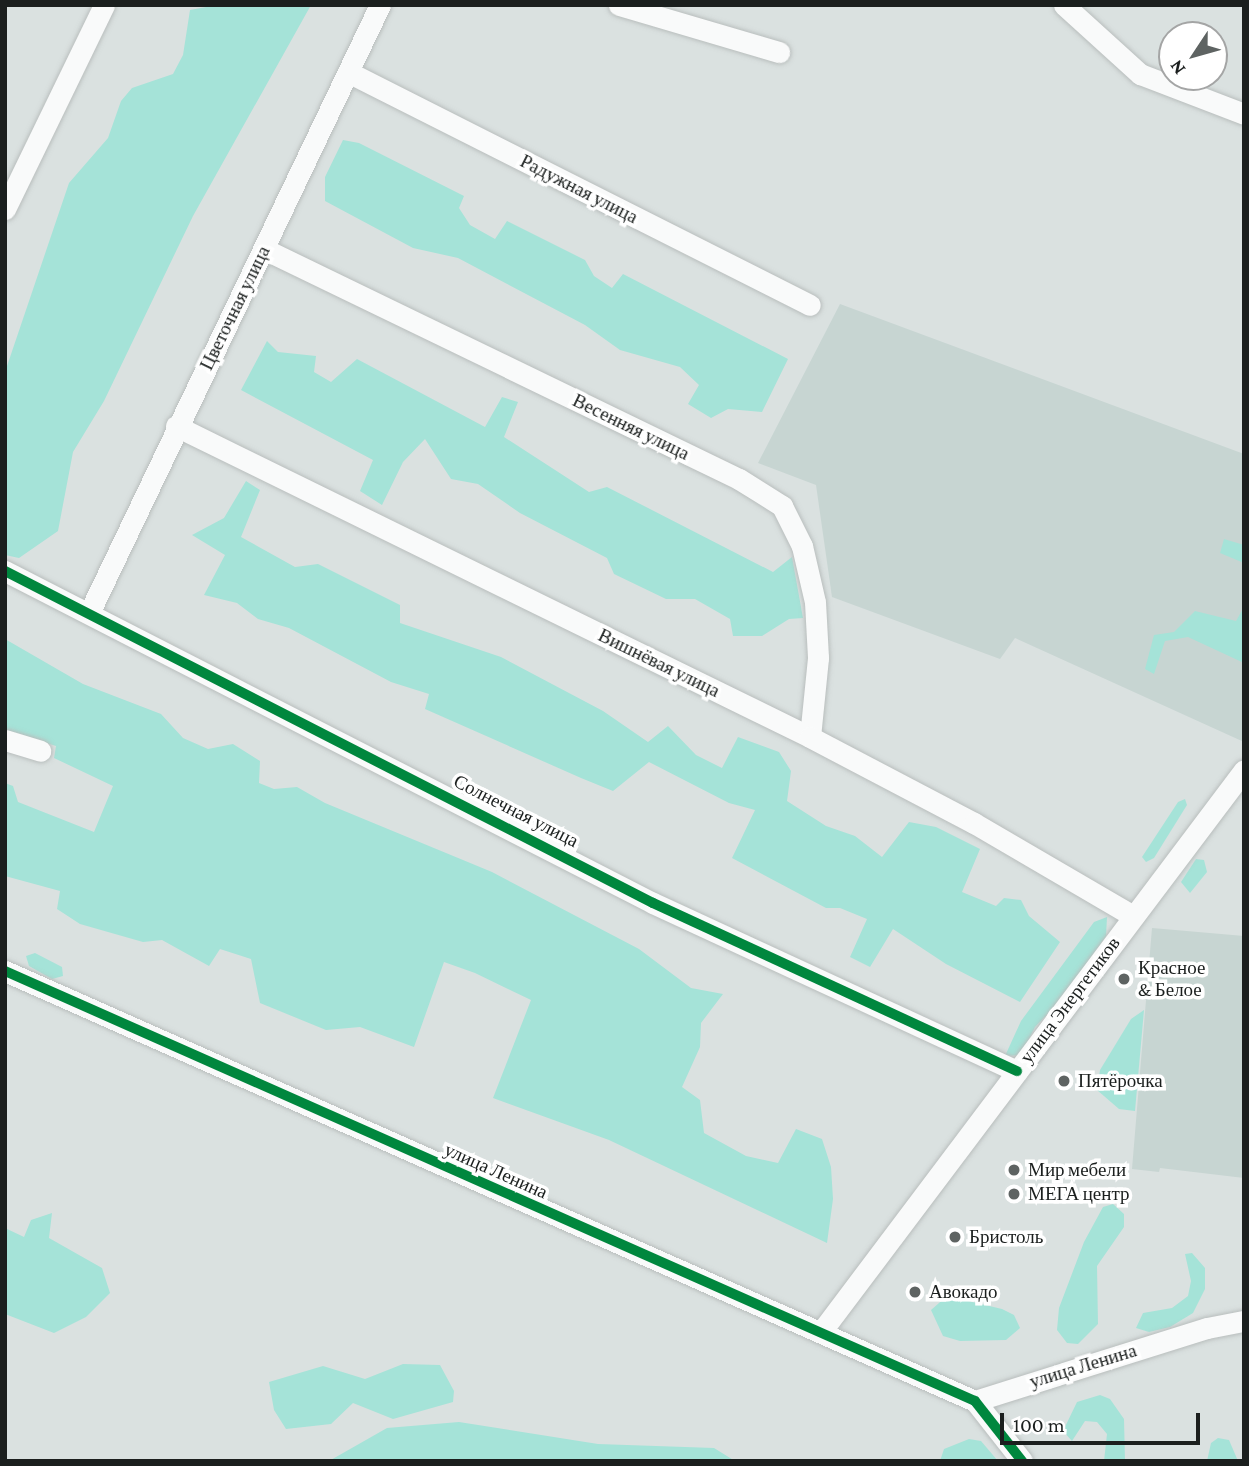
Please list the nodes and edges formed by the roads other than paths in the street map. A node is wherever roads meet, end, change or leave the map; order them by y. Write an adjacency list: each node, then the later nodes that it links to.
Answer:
1 (104, 5): 8 (street)
2 (380, 5): 6 (street, Цветочная улица)
3 (619, 5): 5 (street)
4 (1064, 5): 7 (street)
5 (779, 51)
6 (348, 72): 9 (street, Цветочная улица); 10 (street, Радужная улица)
7 (1244, 114)
8 (5, 209)
9 (264, 249): 11 (street, Цветочная улица); 14 (street, Весенняя улица)
10 (810, 305)
11 (176, 426): 13 (street, Цветочная улица); 14 (street, Вишнёвая улица)
12 (5, 571): 13 (street, Солнечная улица)
13 (90, 611): 20 (street, Солнечная улица)
14 (810, 737): 18 (street, Вишнёвая улица)
15 (5, 740): 16 (street)
16 (40, 751)
17 (1244, 770): 18 (street, улица Энергетиков)
18 (1133, 916): 20 (street, улица Энергетиков)
19 (5, 971): 22 (street, улица Ленина)
20 (1017, 1071): 22 (street, улица Энергетиков)
21 (1244, 1321): 23 (street, улица Ленина)
22 (821, 1332): 23 (street, улица Ленина)
23 (975, 1401): 24 (street)
24 (1022, 1461)

